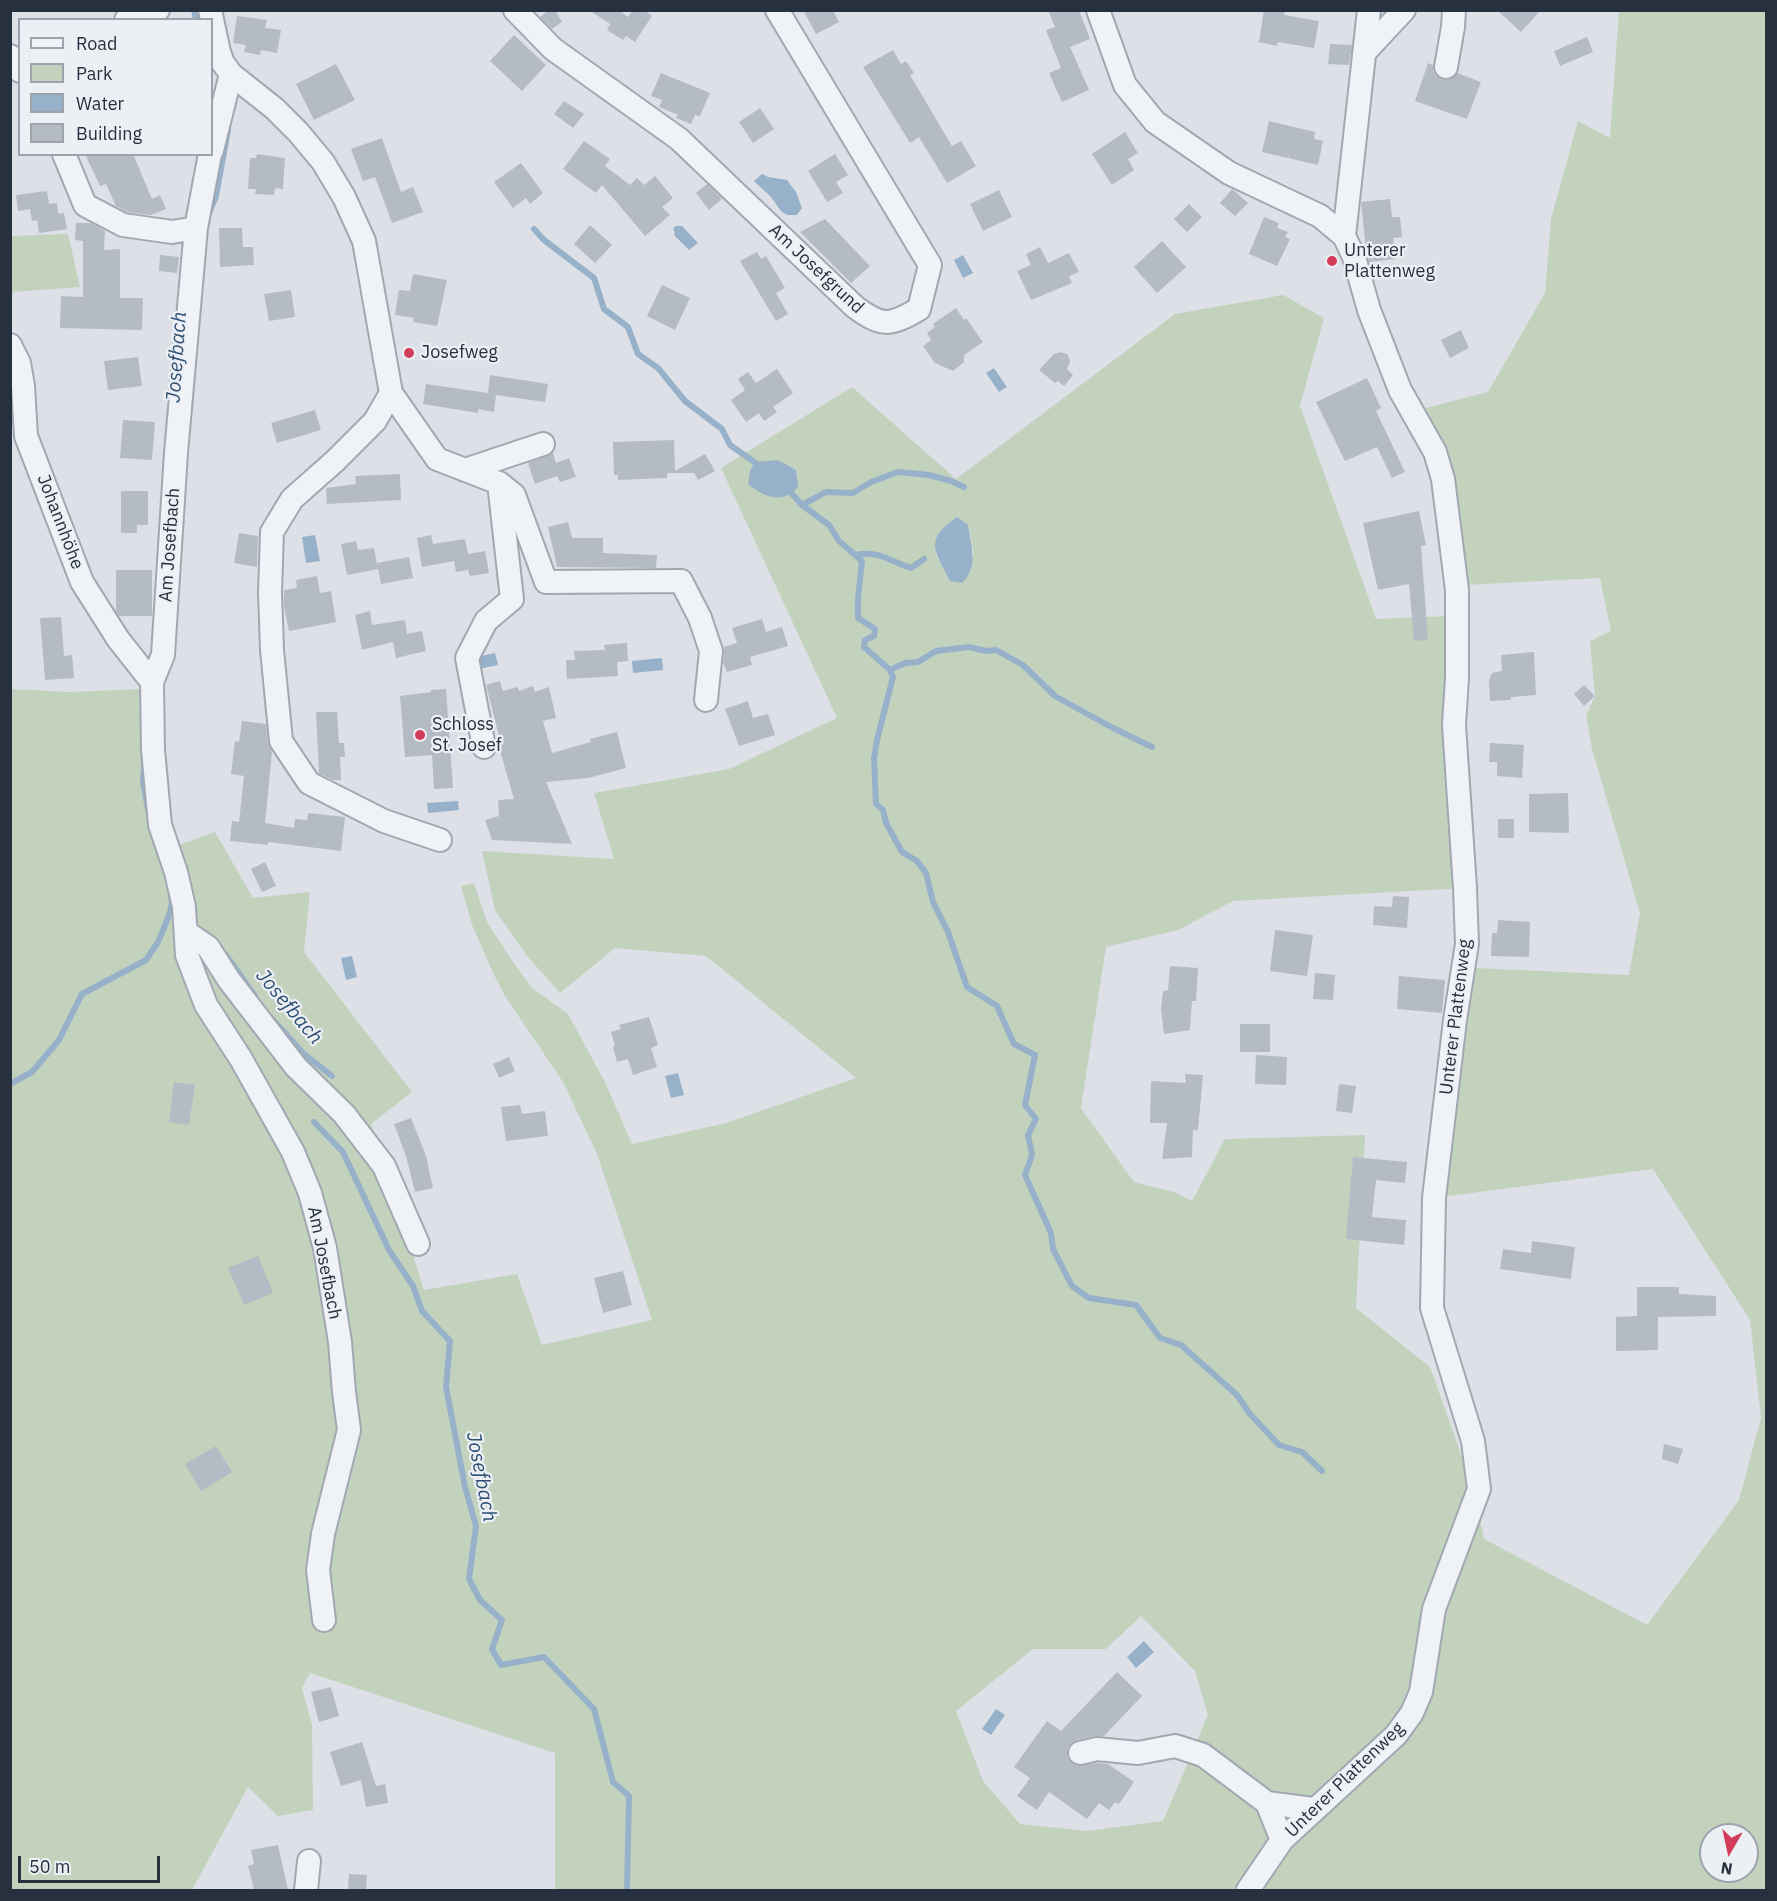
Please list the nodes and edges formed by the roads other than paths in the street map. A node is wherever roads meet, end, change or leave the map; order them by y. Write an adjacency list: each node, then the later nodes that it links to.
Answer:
1 (158, 10): 8 (street)
2 (515, 10): 3 (street, Am Josefgrund)
3 (777, 10)
4 (1098, 10): 17 (street)
5 (1369, 10): 10 (street, Unterer Plattenweg)
6 (1404, 10): 10 (street)
7 (1454, 10): 11 (street)
8 (132, 18)
9 (213, 24): 12 (street)
10 (1364, 53): 17 (street, Unterer Plattenweg)
11 (1446, 67)
12 (231, 74): 13 (street, Am Josefbach); 19 (street)
13 (213, 144)
14 (65, 156): 16 (street)
15 (210, 156): 16 (street, Am Josefbach)
16 (196, 228): 23 (street, Am Josefbach)
17 (1344, 236): 32 (street, Unterer Plattenweg)
18 (10, 345): 23 (street, Johannhöhe)
19 (392, 393): 21 (street); 26 (street)
20 (543, 444): 21 (street)
21 (465, 470): 22 (street)
22 (499, 483): 24 (street); 25 (street)
23 (152, 682): 27 (street, Am Josefbach)
24 (706, 700)
25 (484, 747)
26 (440, 840)
27 (186, 932): 28 (street); 29 (street, Am Josefbach)
28 (418, 1244)
29 (324, 1620)
30 (1080, 1753): 31 (street)
31 (1267, 1803): 32 (street); 33 (street)
32 (1313, 1809): 33 (street, Unterer Plattenweg)
33 (1282, 1840): 36 (street, Unterer Plattenweg)
34 (309, 1861): 35 (street)
35 (306, 1890)
36 (1248, 1890)

